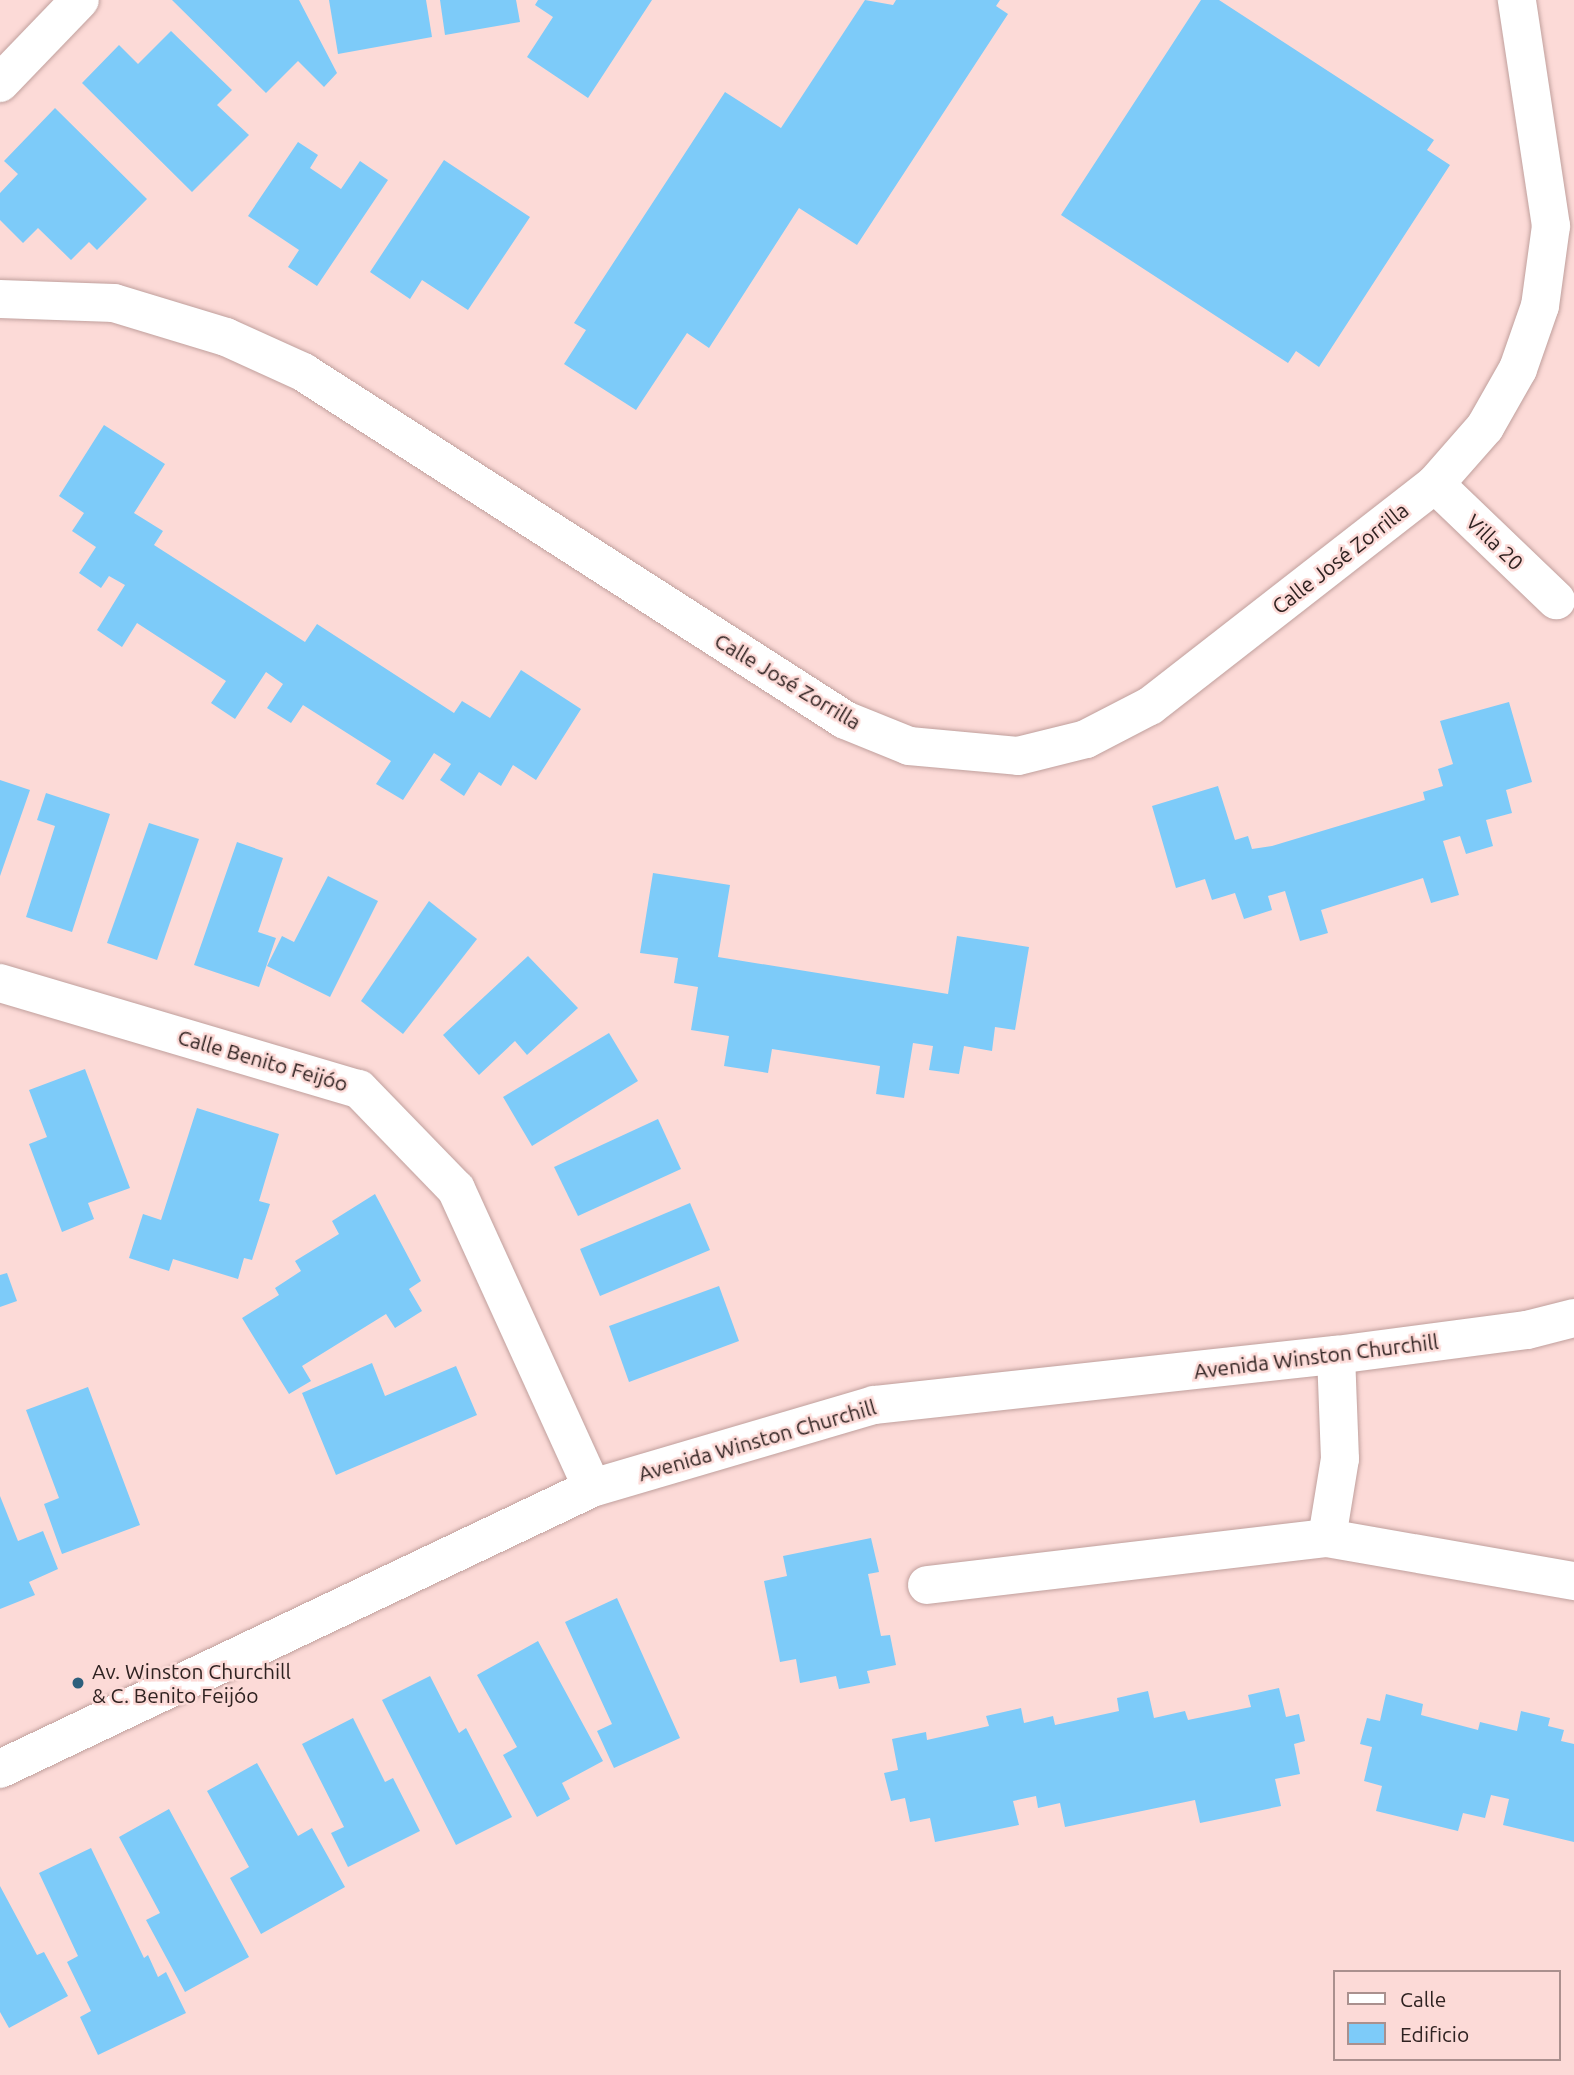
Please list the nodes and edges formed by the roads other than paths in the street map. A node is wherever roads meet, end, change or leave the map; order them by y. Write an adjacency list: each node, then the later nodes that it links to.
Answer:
1 (80, 0): 3 (street)
2 (1517, 0): 5 (street, Calle José Zorrilla)
3 (0, 83)
4 (0, 299): 5 (street, Calle José Zorrilla)
5 (1434, 484): 6 (street, Villa 20)
6 (1556, 600)
7 (0, 982): 10 (street, Calle Benito Feijóo)
8 (1574, 1318): 9 (street, Avenida Winston Churchill)
9 (1336, 1355): 10 (street, Avenida Winston Churchill); 11 (street)
10 (592, 1488): 14 (street, Avenida Winston Churchill)
11 (1327, 1538): 12 (street); 13 (street)
12 (1574, 1581)
13 (927, 1585)
14 (0, 1769)

